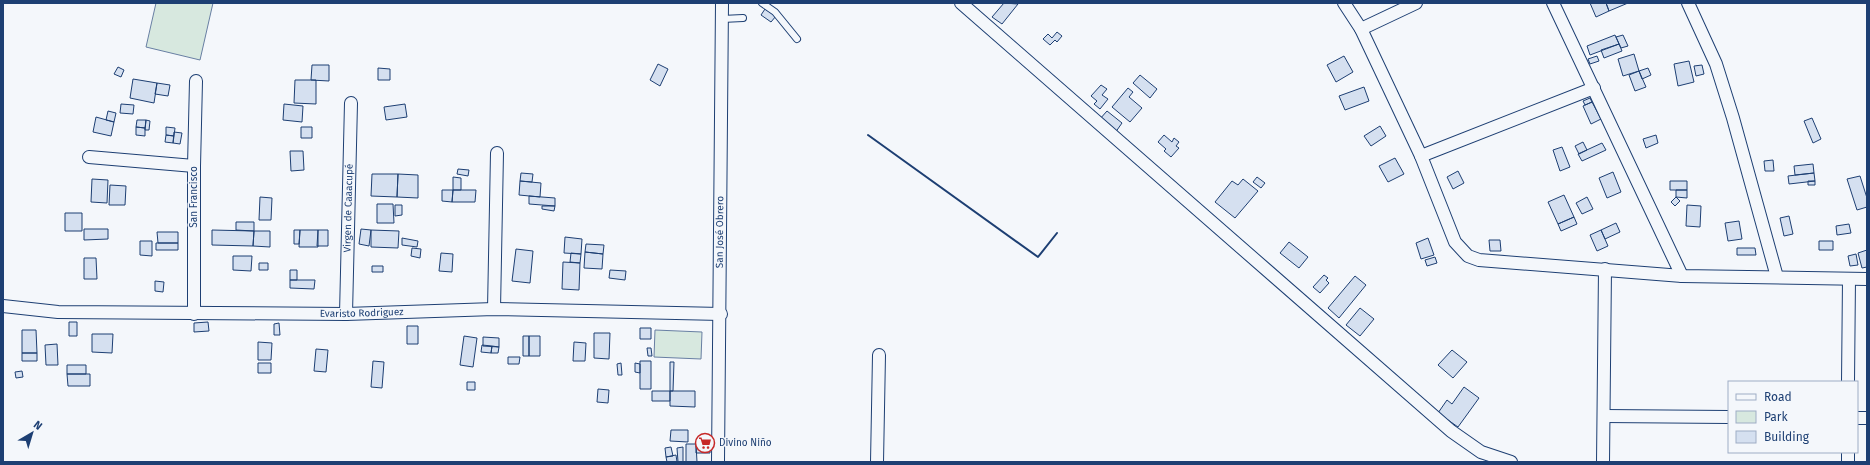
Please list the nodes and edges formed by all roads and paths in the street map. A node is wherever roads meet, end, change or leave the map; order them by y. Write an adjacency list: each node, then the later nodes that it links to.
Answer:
1 (722, 3): 9 (street, San José Obrero)
2 (762, 3): 11 (lane)
3 (961, 3): 35 (street)
4 (1344, 3): 10 (street)
5 (1416, 3): 10 (street)
6 (1553, 3): 13 (street)
7 (1688, 3): 21 (street)
8 (743, 18): 9 (lane)
9 (722, 19): 28 (street, San José Obrero)
10 (1361, 29): 16 (street)
11 (797, 39)
12 (196, 81): 18 (street, San Francisco)
13 (1594, 88): 16 (street); 20 (street)
14 (351, 103): 27 (street, Virgen de Caaacupé)
15 (497, 153): 25 (street)
16 (1421, 156): 19 (street)
17 (89, 157): 18 (street)
18 (194, 166): 26 (street, San Francisco)
19 (1605, 269): 20 (street); 31 (street)
20 (1682, 276): 21 (street)
21 (1778, 277): 22 (street)
22 (1849, 279): 23 (street); 30 (street)
23 (1867, 279)
24 (3, 306): 26 (street, Evaristo Rodriguez)
25 (494, 309): 27 (street, Evaristo Rodriguez); 28 (street, Evaristo Rodriguez)
26 (194, 314): 27 (street, Evaristo Rodriguez)
27 (346, 314)
28 (721, 314): 33 (street, San José Obrero)
29 (879, 354): 34 (street)
30 (1848, 381)
31 (1604, 416): 32 (street); 36 (street)
32 (1728, 417)
33 (718, 462)
34 (877, 462)
35 (1511, 462)
36 (1603, 462)

